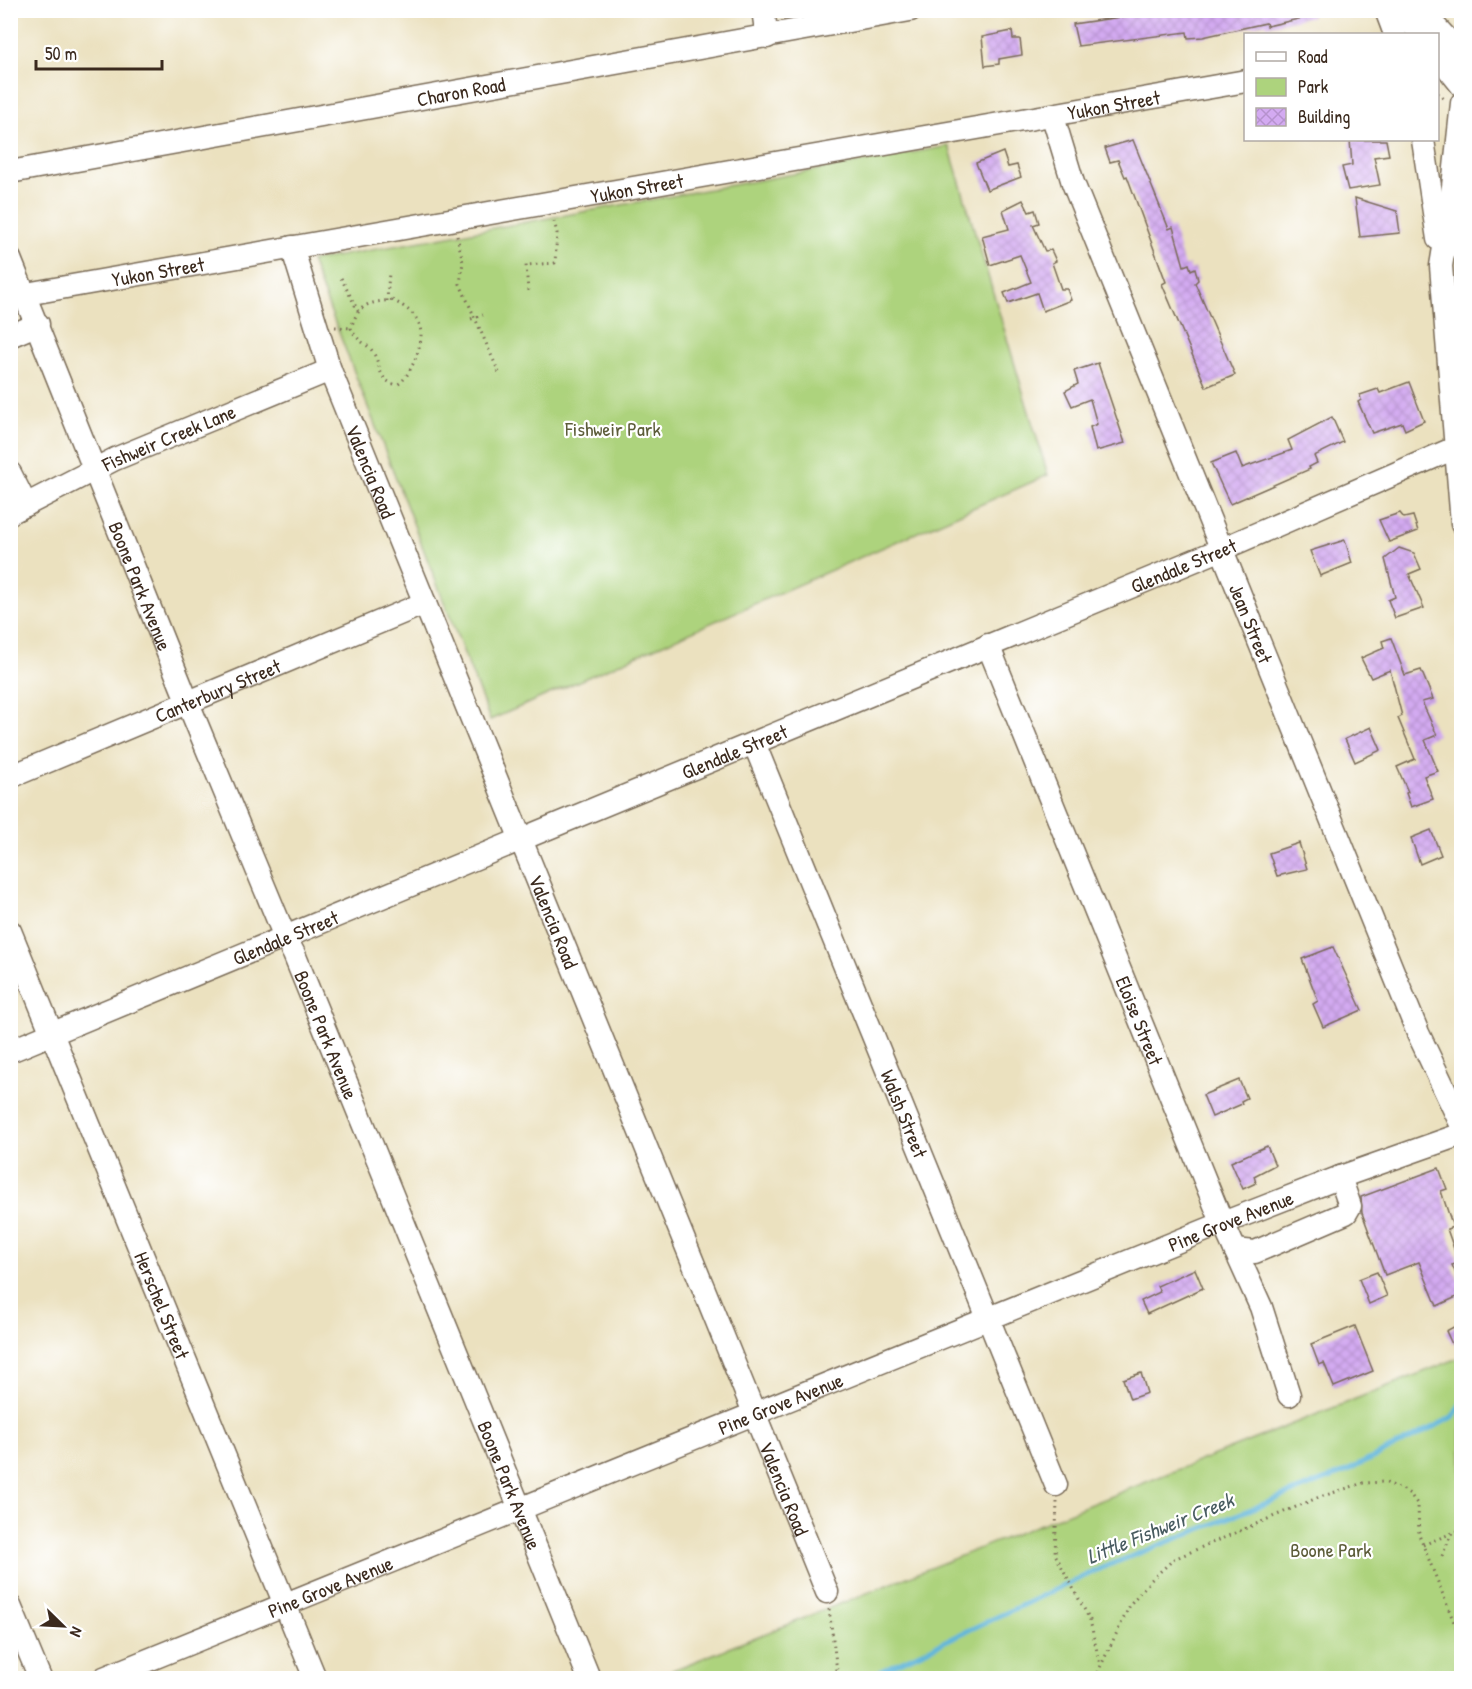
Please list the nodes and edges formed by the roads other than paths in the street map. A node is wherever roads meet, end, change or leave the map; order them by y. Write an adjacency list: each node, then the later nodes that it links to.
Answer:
1 (763, 10): 8 (street)
2 (910, 10): 8 (street, Charon Road)
3 (1386, 10): 6 (street)
4 (1402, 10): 7 (street)
5 (1420, 10): 9 (street)
6 (1395, 33)
7 (1419, 33)
8 (767, 37): 16 (street, Charon Road)
9 (1461, 55)
10 (1439, 58): 12 (street)
11 (1244, 81): 14 (street, Yukon Street)
12 (1461, 86)
13 (1461, 103): 18 (street)
14 (1053, 117): 19 (street, Yukon Street); 33 (street, Jean Street)
15 (1423, 141): 21 (street)
16 (10, 172)
17 (1461, 172): 18 (street)
18 (1451, 205): 21 (street)
19 (292, 247): 22 (street, Yukon Street); 27 (street, Valencia Road)
20 (10, 259): 22 (street, Boone Park Avenue)
21 (1441, 266): 26 (street)
22 (26, 294): 23 (street, Boone Park Avenue)
23 (38, 324): 24 (street); 29 (street, Boone Park Avenue)
24 (10, 336)
25 (1461, 343): 26 (street)
26 (1450, 363): 28 (street)
27 (330, 370): 29 (street, Fishweir Creek Lane); 34 (street, Valencia Road)
28 (1457, 447): 32 (street); 33 (street, Glendale Street)
29 (96, 468): 31 (street, Fishweir Creek Lane); 36 (street, Boone Park Avenue)
30 (10, 473): 31 (street)
31 (18, 509)
32 (1461, 523)
33 (1222, 549): 35 (street, Glendale Street); 44 (street, Jean Street)
34 (425, 603): 36 (street, Canterbury Street); 39 (street, Valencia Road)
35 (988, 645): 37 (street, Glendale Street); 47 (street, Eloise Street)
36 (188, 703): 38 (street, Canterbury Street); 41 (street, Boone Park Avenue)
37 (754, 742): 39 (street, Glendale Street); 49 (street, Walsh Street)
38 (10, 777)
39 (520, 840): 41 (street, Glendale Street); 51 (street, Valencia Road)
40 (10, 931): 42 (street, Herschel Street)
41 (285, 937): 42 (street, Glendale Street); 53 (street, Boone Park Avenue)
42 (52, 1034): 43 (street, Glendale Street); 55 (street, Herschel Street)
43 (10, 1052)
44 (1461, 1126)
45 (1461, 1134): 46 (street, Pine Grove Avenue)
46 (1340, 1177): 47 (street, Pine Grove Avenue); 48 (street)
47 (1223, 1223): 48 (street, Eloise Street); 49 (street, Pine Grove Avenue)
48 (1236, 1250): 50 (street, Eloise Street)
49 (989, 1319): 51 (street, Pine Grove Avenue); 52 (street, Walsh Street)
50 (1289, 1395)
51 (755, 1414): 53 (street, Pine Grove Avenue); 54 (street, Valencia Road)
52 (1056, 1485)
53 (518, 1508): 55 (street, Pine Grove Avenue); 60 (street, Boone Park Avenue)
54 (827, 1592)
55 (285, 1604): 58 (street, Pine Grove Avenue); 59 (street, Herschel Street)
56 (10, 1606): 57 (street)
57 (40, 1678)
58 (104, 1678)
59 (315, 1678)
60 (589, 1678)

